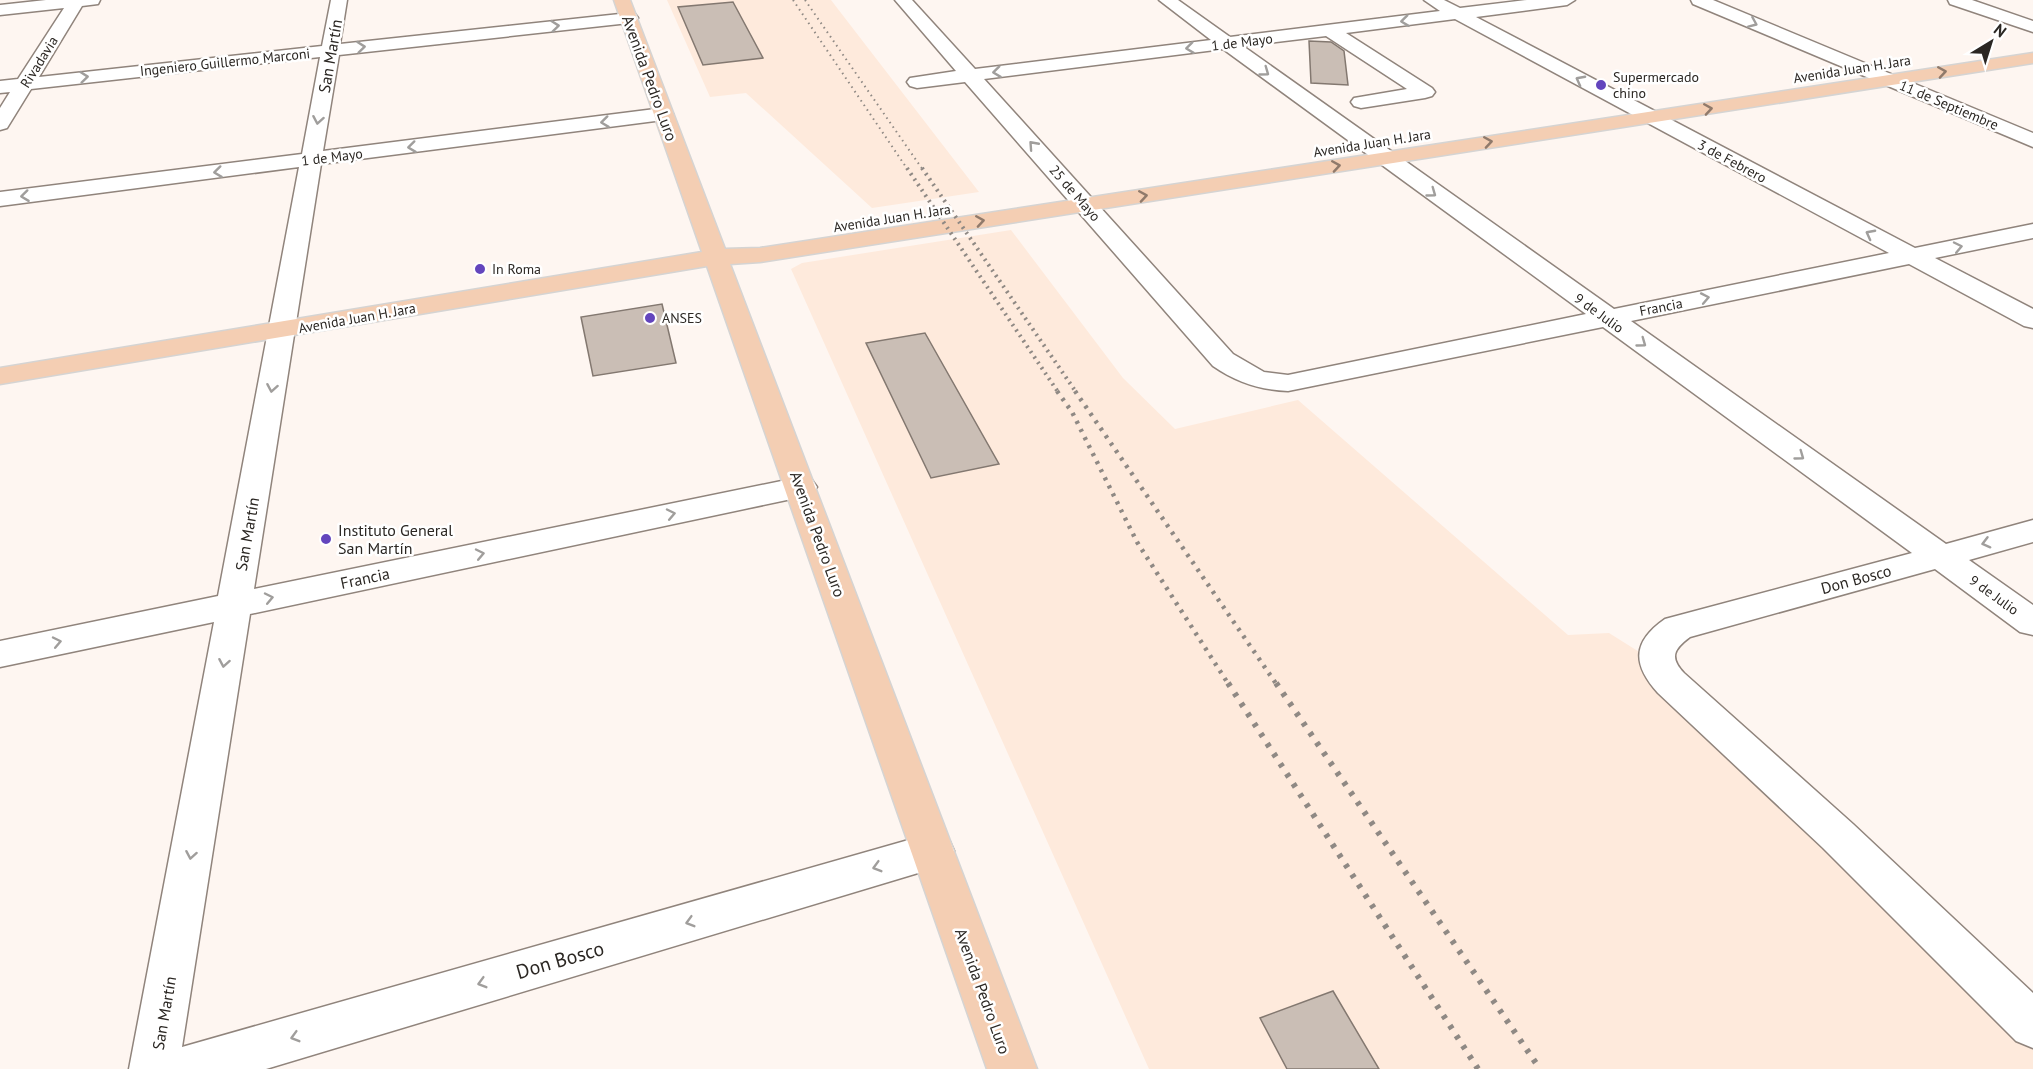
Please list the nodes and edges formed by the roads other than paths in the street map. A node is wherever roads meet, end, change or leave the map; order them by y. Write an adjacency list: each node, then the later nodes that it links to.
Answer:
1 (97, 0): 9 (street)
2 (339, 0): 17 (street, San Martín)
3 (903, 0): 20 (street, 25 de Mayo)
4 (1167, 0): 16 (street, 9 de Julio)
5 (1432, 0): 12 (street, 3 de Febrero)
6 (1567, 0): 12 (street, 1 de Mayo)
7 (1699, 0): 19 (street, 11 de Septiembre, one-way to 19)
8 (1956, 0): 13 (street)
9 (76, 1): 11 (street); 23 (street, Rivadavia)
10 (625, 9): 17 (street, Ingeniero Guillermo Marconi, one-way to 10); 27 (main road, Avenida Pedro Luro)
11 (0, 10)
12 (1458, 14): 14 (street, 1 de Mayo, one-way to 14); 26 (street, 3 de Febrero, one-way to 12)
13 (2033, 27)
14 (1330, 31): 16 (street, 1 de Mayo); 25 (street)
15 (2033, 41): 19 (main road, Avenida Juan H. Jara)
16 (1227, 44): 20 (street, 1 de Mayo, one-way to 20); 31 (street, 9 de Julio, one-way to 31)
17 (331, 50): 23 (street, Ingeniero Guillermo Marconi, one-way to 17); 32 (street, San Martín, one-way to 32)
18 (2033, 58): 21 (main road, Avenida Juan H. Jara, one-way to 18)
19 (1859, 68): 21 (street, 11 de Septiembre); 26 (main road, Avenida Juan H. Jara)
20 (970, 75): 22 (street, 1 de Mayo); 33 (street, 25 de Mayo, one-way to 20)
21 (1889, 81): 28 (main road, Avenida Juan H. Jara, one-way to 21); 30 (street, 11 de Septiembre)
22 (917, 82)
23 (26, 84): 24 (street, Ingeniero Guillermo Marconi); 29 (street, Rivadavia)
24 (0, 87)
25 (1361, 102)
26 (1625, 104): 28 (street, 3 de Febrero); 31 (main road, Avenida Juan H. Jara)
27 (663, 114): 32 (street, 1 de Mayo, one-way to 32); 37 (main road, Avenida Pedro Luro)
28 (1650, 117): 31 (main road, Avenida Juan H. Jara, one-way to 28); 36 (street, 3 de Febrero, one-way to 28)
29 (0, 124)
30 (2033, 141)
31 (1375, 152): 33 (main road, Avenida Juan H. Jara); 38 (street, 9 de Julio, one-way to 38)
32 (311, 160): 34 (street, 1 de Mayo, one-way to 34); 40 (street, San Martín)
33 (1079, 197): 37 (main road, Avenida Juan H. Jara); 42 (street, 25 de Mayo)
34 (0, 199)
35 (2033, 231): 36 (street, Francia, one-way to 35)
36 (1913, 256): 38 (street, Francia, one-way to 36); 39 (street, 3 de Febrero)
37 (714, 257): 40 (main road, Avenida Juan H. Jara); 43 (main road, Avenida Pedro Luro)
38 (1607, 318): 42 (street, Francia); 45 (street, 9 de Julio, one-way to 45)
39 (2033, 320)
40 (282, 331): 41 (main road, Avenida Juan H. Jara); 46 (street, San Martín, one-way to 46)
41 (0, 376)
42 (1254, 379)
43 (801, 487): 46 (street, Francia, one-way to 43); 49 (main road, Avenida Pedro Luro)
44 (2033, 531): 45 (street, Don Bosco, one-way to 45)
45 (1940, 556): 47 (street, 9 de Julio); 50 (street, Don Bosco)
46 (234, 605): 48 (street, Francia, one-way to 46); 51 (street, San Martín, one-way to 51)
47 (2033, 623)
48 (0, 654)
49 (933, 851): 52 (street, Don Bosco, one-way to 52); 53 (main road, Avenida Pedro Luro)
50 (2033, 1025)
51 (154, 1069)
52 (187, 1069)
53 (1012, 1069)

